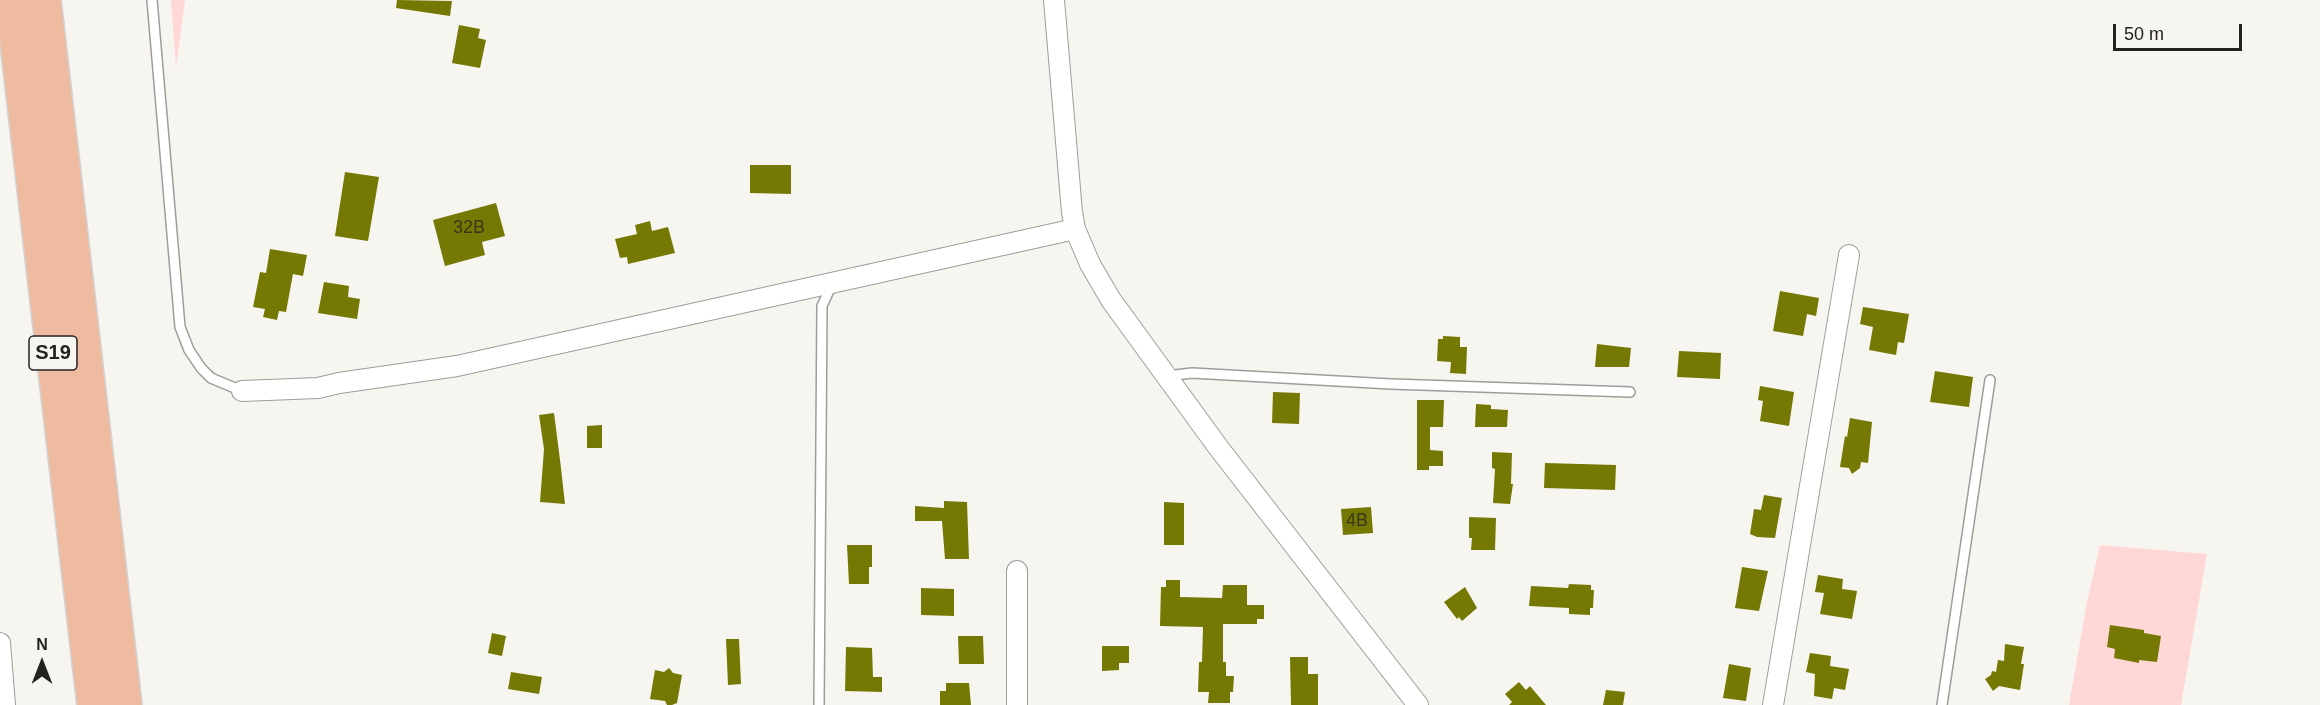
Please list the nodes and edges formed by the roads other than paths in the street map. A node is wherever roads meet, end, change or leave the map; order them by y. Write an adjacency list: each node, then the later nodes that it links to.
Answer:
1 (12, 0): 15 (highway, S19)
2 (44, 0): 16 (highway, S19)
3 (152, 0): 10 (lane)
4 (1054, 0): 5 (street)
5 (1075, 229): 7 (street); 8 (street)
6 (1849, 255): 20 (street)
7 (832, 284): 10 (street); 17 (lane)
8 (1165, 376): 11 (lane); 19 (street)
9 (1990, 380): 21 (lane)
10 (242, 391)
11 (1630, 392)
12 (1017, 572): 18 (street)
13 (0, 643): 14 (street)
14 (5, 705)
15 (94, 705)
16 (126, 705)
17 (819, 705)
18 (1017, 705)
19 (1418, 705)
20 (1773, 705)
21 (1942, 705)

